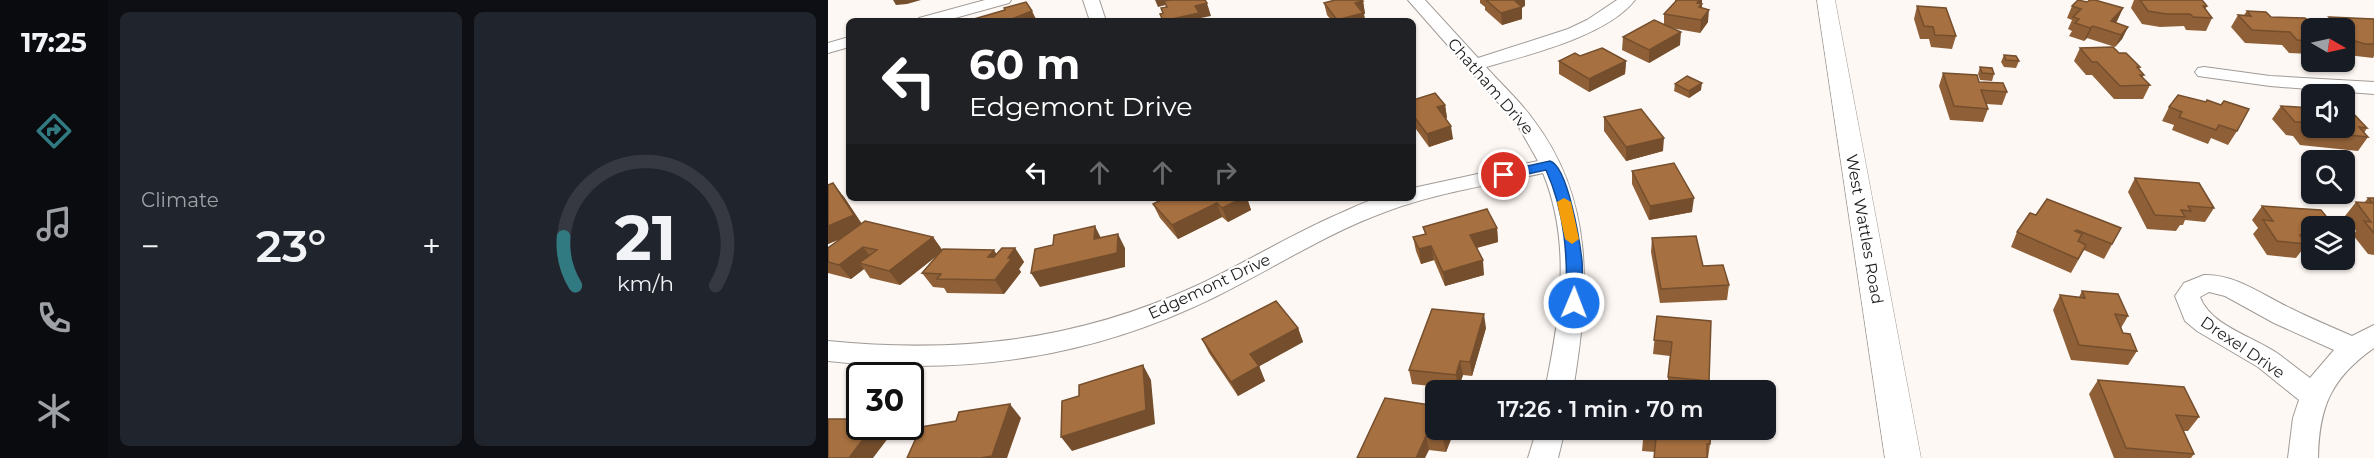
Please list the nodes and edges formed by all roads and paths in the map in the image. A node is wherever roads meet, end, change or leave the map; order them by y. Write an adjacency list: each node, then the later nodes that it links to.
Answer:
1 (1003, 0): 6 (street)
2 (1091, 0): 7 (street)
3 (1416, 0): 10 (street, Chatham Drive)
4 (1627, 0): 10 (street)
5 (1826, 0): 22 (street, West Wattles Road)
6 (936, 18)
7 (1097, 18)
8 (846, 43): 9 (street)
9 (828, 48)
10 (1473, 65): 13 (street, Chatham Drive)
11 (2204, 72): 12 (street)
12 (2374, 88)
13 (1550, 165): 14 (street); 18 (street, Chatham Drive)
14 (1416, 194)
15 (1396, 201): 17 (street, Edgemont Drive)
16 (2364, 341): 19 (street, Drexel Drive); 19 (street, Drexel Drive)
17 (828, 351)
18 (1562, 380)
19 (2312, 395): 23 (street, Drexel Drive)
20 (1548, 440): 21 (street)
21 (1543, 458)
22 (1903, 458)
23 (2303, 458)

